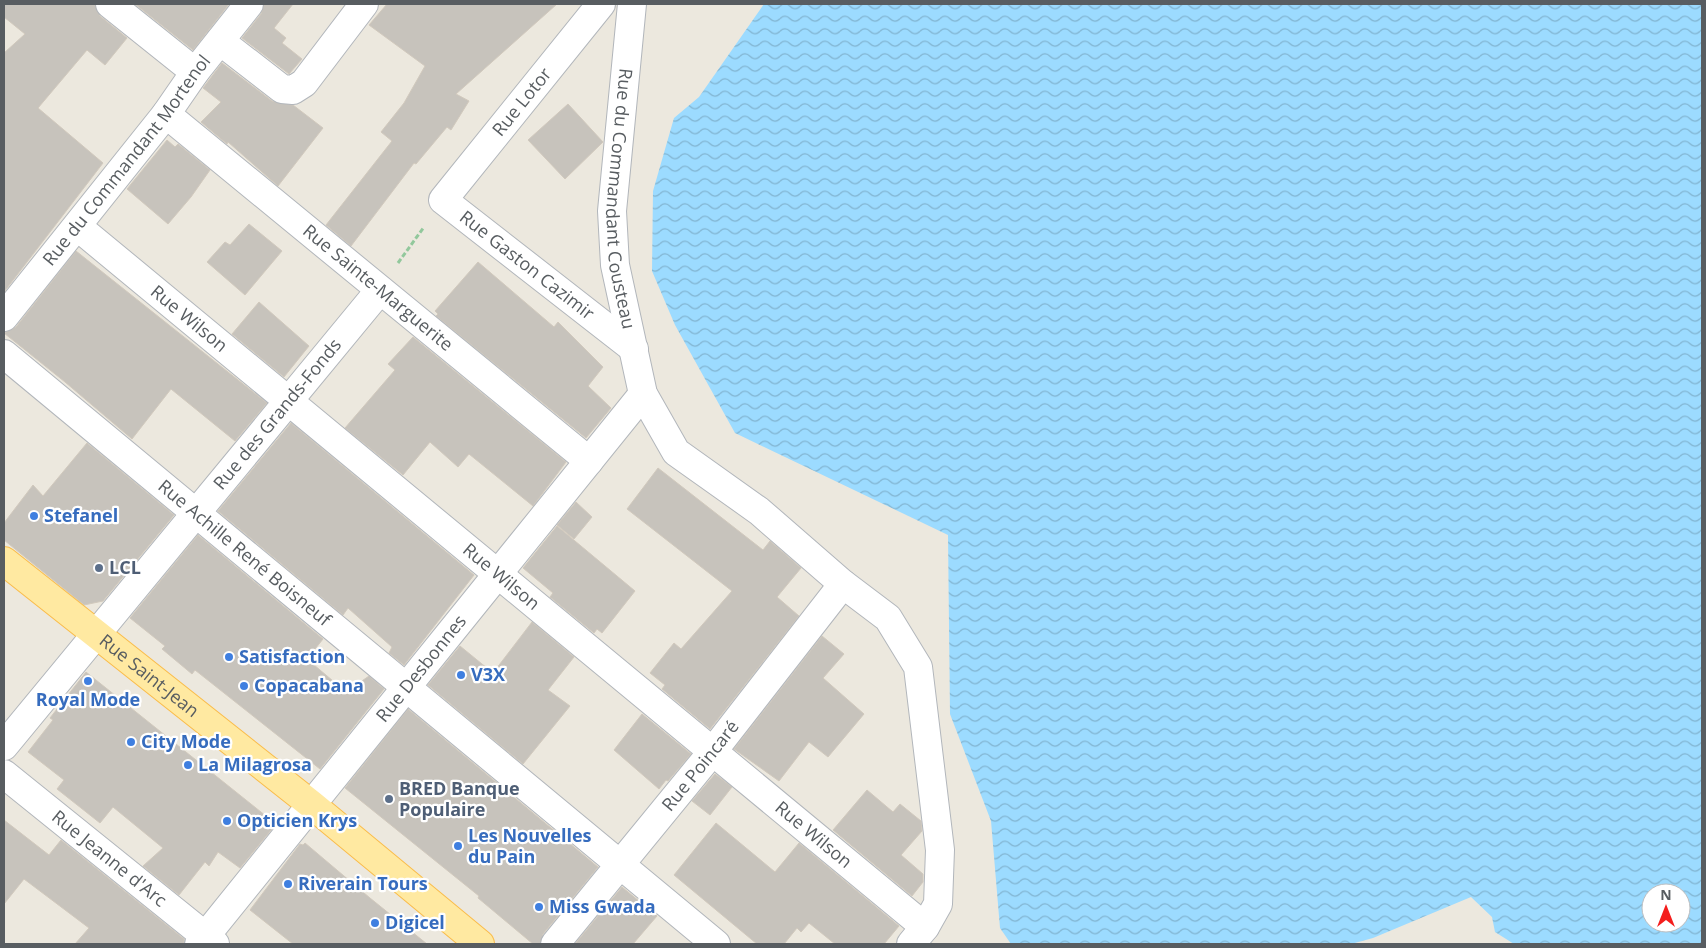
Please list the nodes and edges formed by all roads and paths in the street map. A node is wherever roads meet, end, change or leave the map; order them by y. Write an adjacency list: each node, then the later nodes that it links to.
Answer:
1 (110, 4): 7 (street)
2 (249, 4): 6 (street, Rue du Commandant Mortenol)
3 (364, 4): 6 (street)
4 (601, 4): 9 (street, Rue Lotor)
5 (632, 4): 13 (street, Rue du Commandant Cousteau)
6 (220, 40): 7 (street, Rue du Commandant Mortenol)
7 (195, 72): 8 (street, Rue du Commandant Mortenol)
8 (166, 114): 10 (street, Rue du Commandant Mortenol); 11 (street, Rue Sainte-Marguerite)
9 (443, 200): 11 (path); 13 (street, Rue Gaston Cazimir)
10 (78, 227): 12 (street, Rue du Commandant Mortenol); 16 (street, Rue Wilson)
11 (380, 290): 16 (street, Rue des Grands-Fonds); 17 (street, Rue Sainte-Marguerite)
12 (4, 317)
13 (634, 349): 15 (street, Rue du Commandant Cousteau)
14 (4, 354): 18 (street, Rue Achille René Boisneuf)
15 (643, 394): 17 (street, Rue Desbonnes); 21 (street, Rue du Commandant Cousteau)
16 (288, 401): 18 (street, Rue des Grands-Fonds); 20 (street, Rue Wilson)
17 (589, 462): 20 (street, Rue Desbonnes)
18 (195, 513): 22 (street, Rue des Grands-Fonds); 23 (street, Rue Achille René Boisneuf)
19 (4, 561): 22 (main road, Rue Saint-Jean)
20 (498, 574): 23 (street, Rue Desbonnes); 25 (street, Rue Wilson)
21 (843, 584): 25 (street, Rue Poincaré); 29 (street, Rue du Commandant Cousteau)
22 (96, 634): 24 (street, Rue des Grands-Fonds); 27 (main road, Rue Saint-Jean)
23 (406, 688): 27 (street, Rue Desbonnes); 28 (street, Rue Achille René Boisneuf)
24 (4, 746)
25 (713, 752): 28 (street, Rue Poincaré); 29 (street, Rue Wilson)
26 (4, 774): 30 (street, Rue Jeanne d'Arc)
27 (312, 805): 30 (street, Rue Desbonnes); 31 (main road, Rue Saint-Jean)
28 (620, 865): 32 (street, Rue Poincaré); 33 (street, Rue Achille René Boisneuf)
29 (918, 936)
30 (206, 942)
31 (480, 944)
32 (555, 944)
33 (716, 944)

